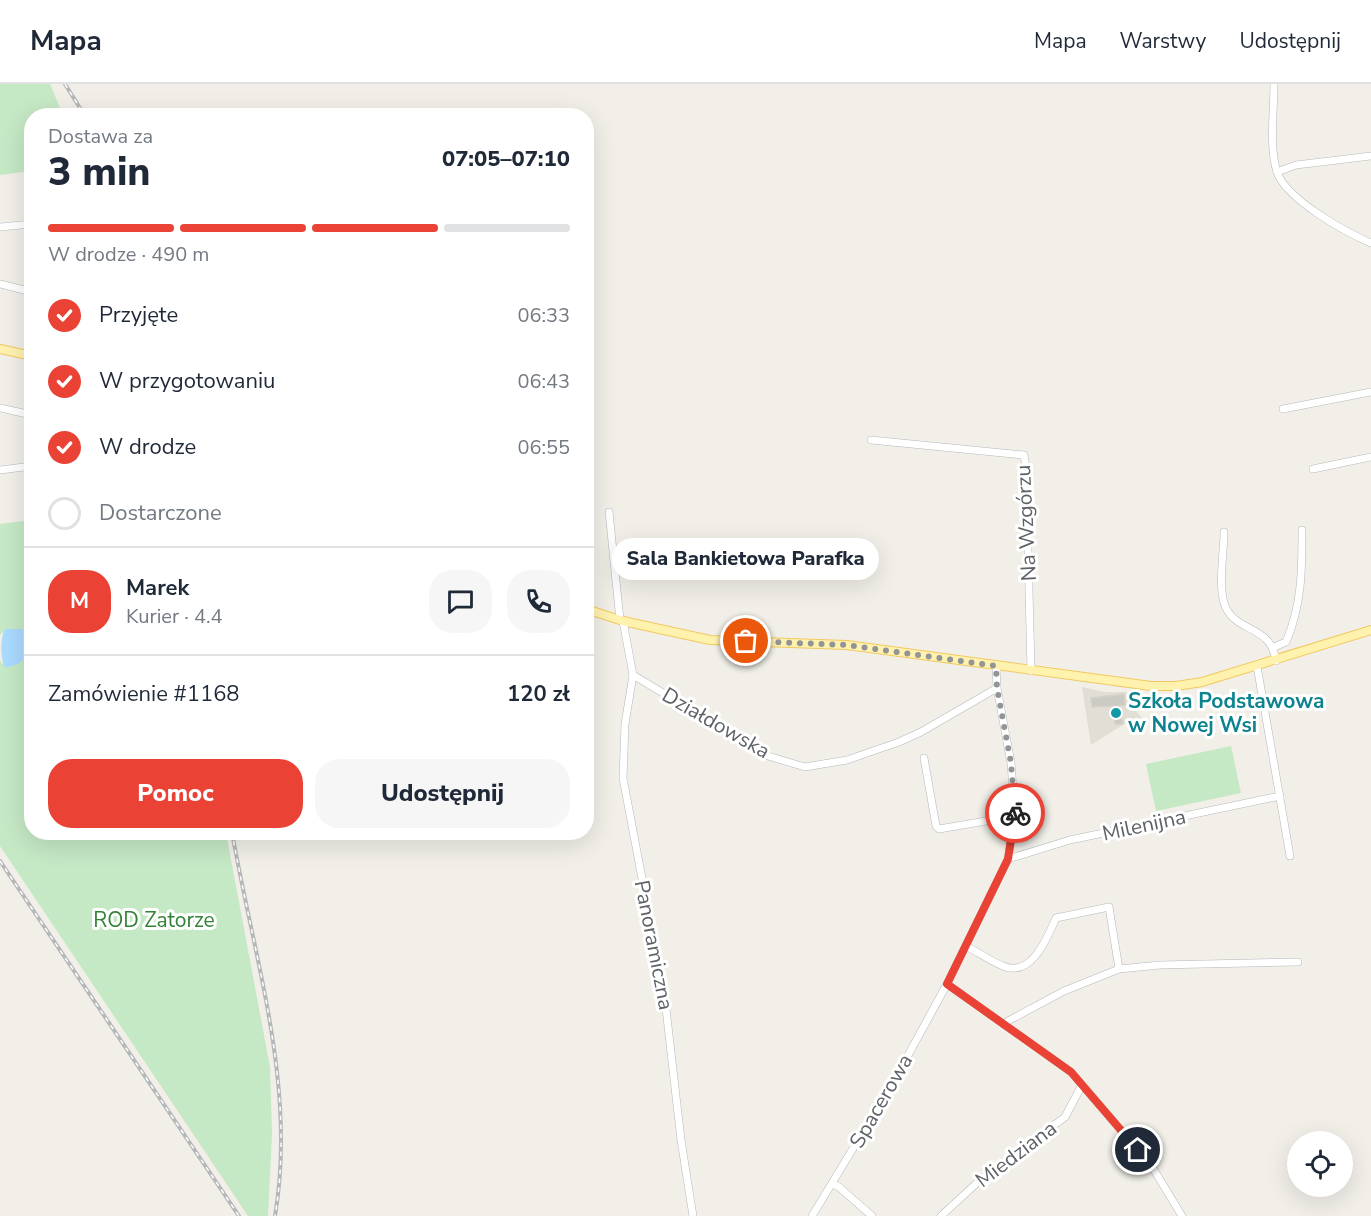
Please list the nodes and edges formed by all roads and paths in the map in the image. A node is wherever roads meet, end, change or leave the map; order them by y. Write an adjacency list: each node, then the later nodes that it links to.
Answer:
1 (1274, 84): 3 (street)
2 (1371, 156): 3 (street)
3 (1277, 172): 6 (street)
4 (24, 225): 5 (street)
5 (0, 227)
6 (1371, 243)
7 (0, 284): 8 (street)
8 (24, 290)
9 (0, 349): 10 (main road)
10 (24, 354)
11 (1371, 392): 13 (street)
12 (0, 408): 14 (street)
13 (1283, 409)
14 (24, 413)
15 (871, 440): 30 (street, Na Wzgórzu)
16 (1371, 457): 18 (street)
17 (24, 467): 19 (street)
18 (1313, 469)
19 (0, 470)
20 (609, 512): 24 (street)
21 (1302, 530): 26 (street)
22 (1224, 532): 26 (street)
23 (594, 612): 24 (main road)
24 (622, 621): 28 (main road); 31 (street)
25 (1371, 630): 27 (main road)
26 (1274, 647): 27 (street)
27 (1276, 661): 29 (main road)
28 (996, 666): 30 (main road); 32 (street)
29 (1257, 666): 30 (main road); 34 (street)
30 (1031, 671)
31 (633, 675): 32 (street, Działdowska); 45 (street, Panoramiczna)
32 (997, 688): 35 (street, Spacerowa)
33 (924, 758): 35 (street)
34 (1280, 796): 36 (street); 37 (street, Milenijna)
35 (1015, 816): 37 (street, Spacerowa)
36 (1290, 856)
37 (1008, 859): 38 (street, Spacerowa)
38 (966, 946): 40 (street); 41 (street, Spacerowa)
39 (1298, 962): 40 (street)
40 (1119, 969): 42 (street)
41 (947, 984): 42 (street); 44 (street, Spacerowa)
42 (1005, 1025): 43 (street)
43 (1082, 1084): 48 (street, Miedziana); 49 (street)
44 (833, 1184): 46 (street, Spacerowa); 47 (street)
45 (693, 1216)
46 (812, 1216)
47 (872, 1216)
48 (941, 1216)
49 (1182, 1216)

